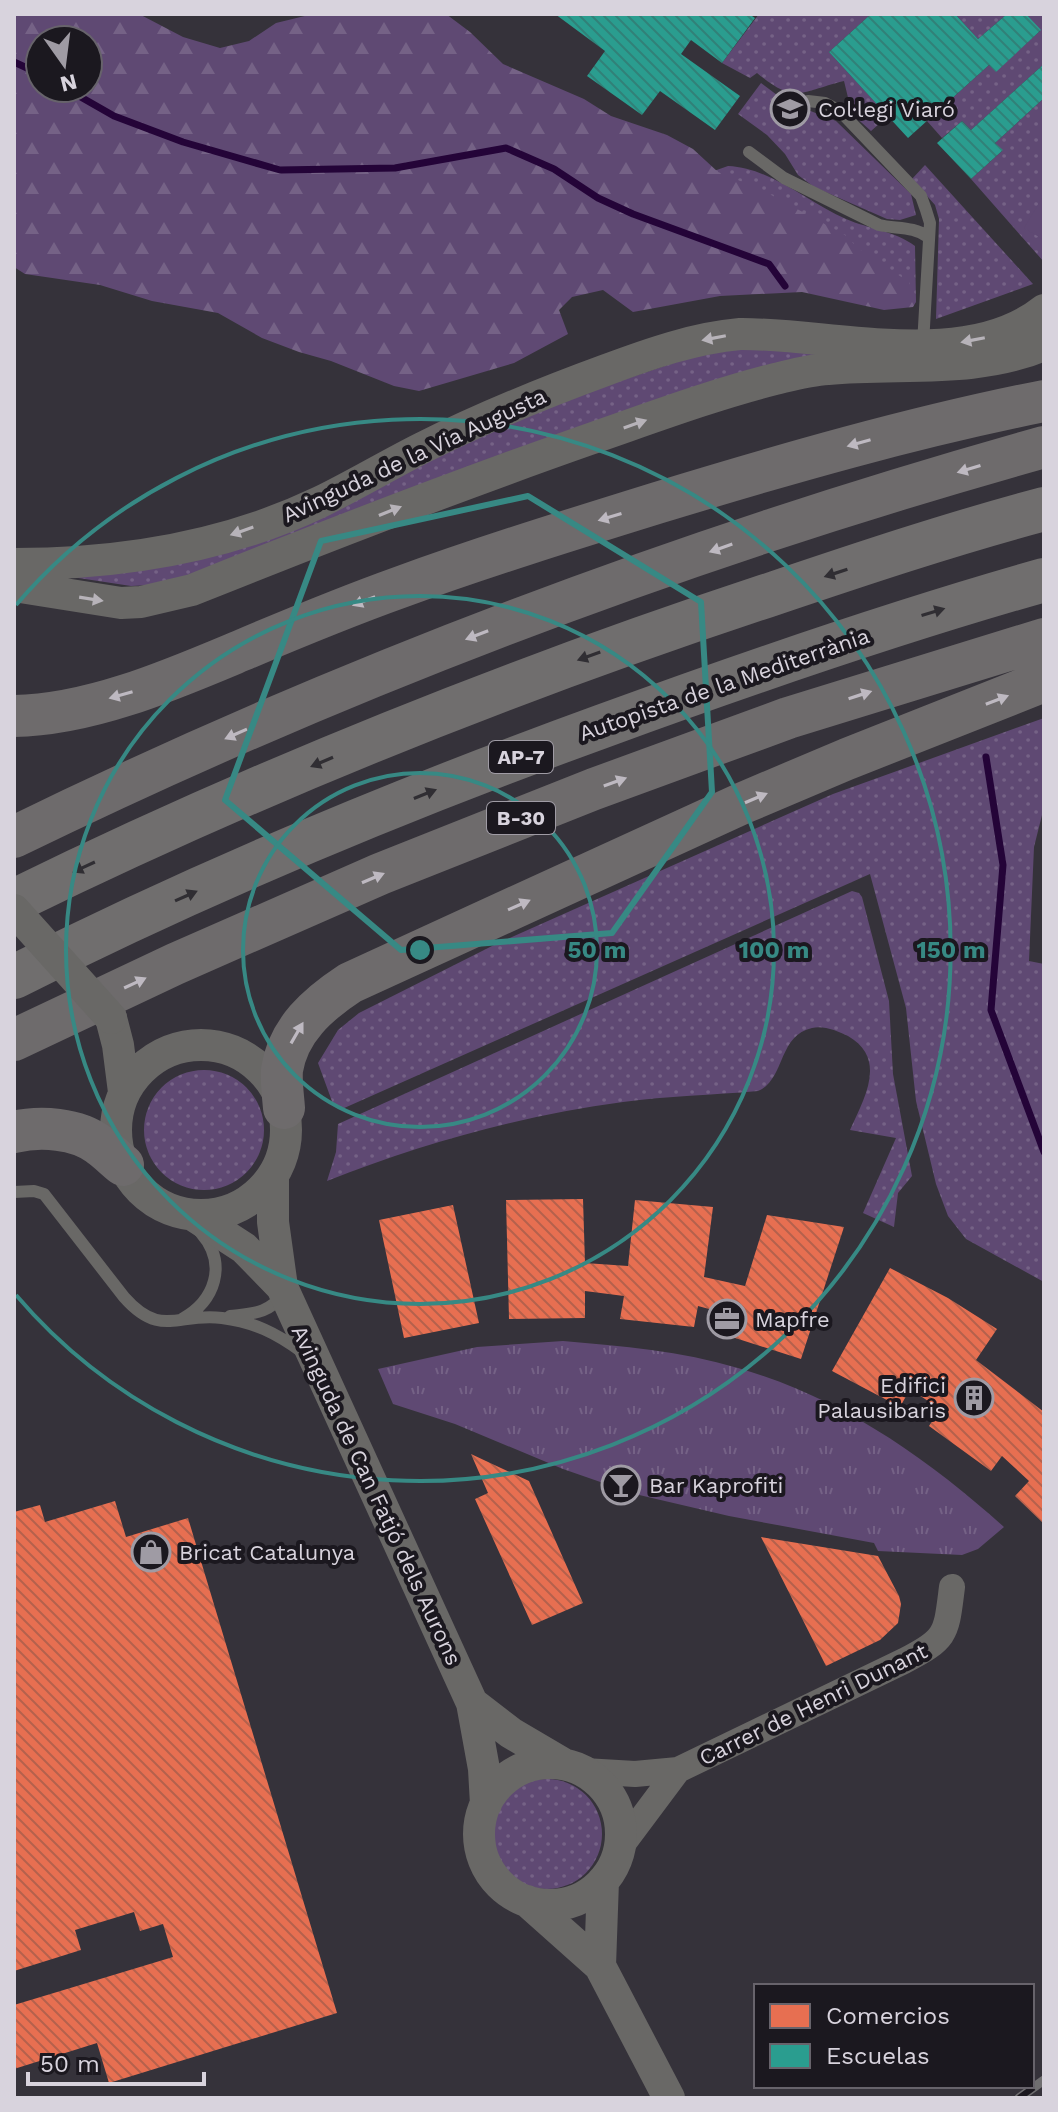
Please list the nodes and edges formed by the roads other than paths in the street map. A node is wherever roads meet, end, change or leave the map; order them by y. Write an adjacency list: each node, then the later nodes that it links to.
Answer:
1 (808, 101): 3 (lane)
2 (749, 152): 3 (lane)
3 (928, 237): 5 (lane)
4 (1044, 310): 5 (street, Avinguda de la Via Augusta, one-way to 5)
5 (923, 344): 10 (street, Avinguda de la Via Augusta, one-way to 10)
6 (1044, 345): 12 (street, Avinguda de la Via Augusta, one-way to 6)
7 (1044, 401): 15 (highway, one-way to 15)
8 (1044, 447): 16 (highway, one-way to 16)
9 (1044, 509): 17 (highway, one-way to 17)
10 (14, 564)
11 (1044, 580): 19 (highway, Autopista de la Mediterrània / AP-7, one-way to 11)
12 (14, 586)
13 (1044, 639): 21 (highway, B-30, one-way to 13)
14 (1044, 681): 24 (highway, one-way to 14)
15 (14, 716)
16 (14, 837)
17 (14, 901)
18 (14, 910): 20 (street, bridge)
19 (14, 977)
20 (111, 1018): 22 (street); 23 (street)
21 (14, 1040)
22 (176, 1048): 23 (street); 24 (street)
23 (124, 1092): 26 (street)
24 (284, 1108): 27 (street)
25 (14, 1132): 26 (highway)
26 (123, 1165): 29 (street)
27 (273, 1176): 29 (street); 30 (street, Avinguda de Can Fatjó dels Aurons)
28 (14, 1192): 32 (lane)
29 (179, 1211): 30 (street, Avinguda de Can Fatjó dels Aurons); 32 (lane)
30 (283, 1290): 31 (lane); 33 (street, Avinguda de Can Fatjó dels Aurons)
31 (219, 1317): 32 (lane); 33 (lane)
32 (179, 1320)
33 (317, 1363): 35 (street, Avinguda de Can Fatjó dels Aurons)
34 (952, 1587): 37 (street, Carrer de Henri Dunant)
35 (472, 1703): 36 (street, Avinguda de Can Fatjó dels Aurons); 38 (street, Avinguda de Can Fatjó dels Aurons)
36 (573, 1767): 37 (street, Carrer de Henri Dunant); 38 (street); 39 (street)
37 (678, 1770): 39 (street, Carrer de Henri Dunant)
38 (486, 1804): 41 (street)
39 (619, 1849): 40 (street)
40 (603, 1881): 41 (street); 42 (street)
41 (527, 1901): 42 (street)
42 (600, 1966): 43 (street)
43 (669, 2098)

